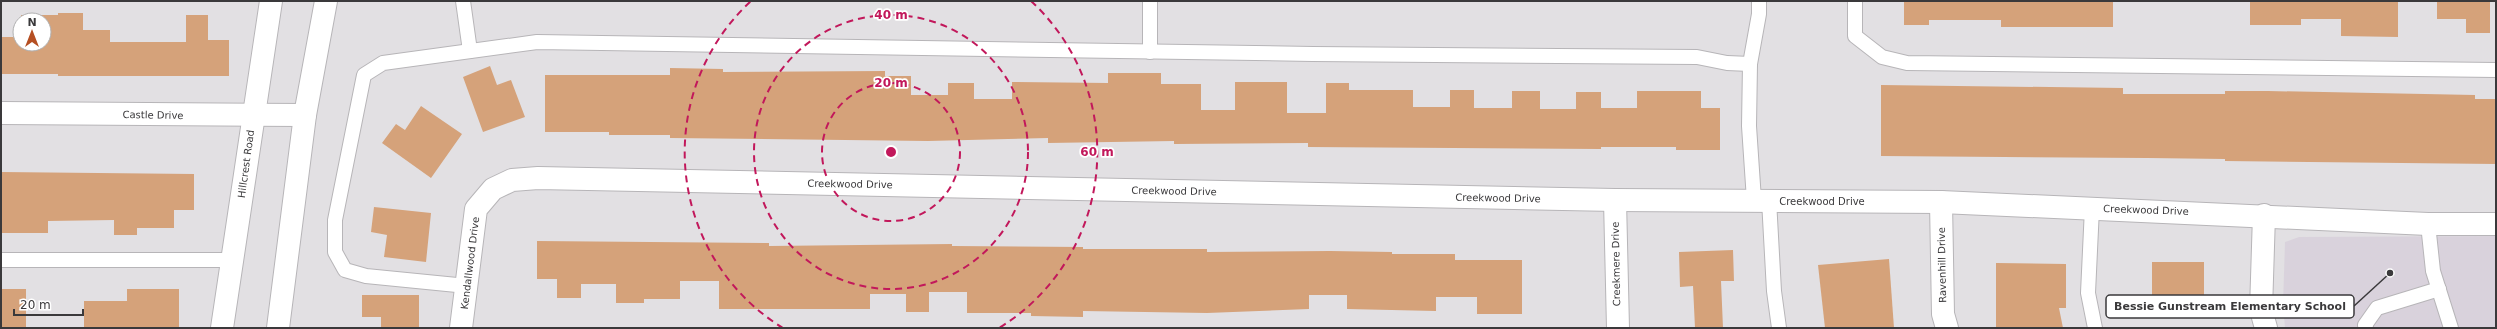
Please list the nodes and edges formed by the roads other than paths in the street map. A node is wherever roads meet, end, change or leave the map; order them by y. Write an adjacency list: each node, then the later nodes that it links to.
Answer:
1 (271, 1): 12 (street, Hillcrest Road)
2 (326, 1): 13 (street)
3 (463, 1): 7 (lane)
4 (1150, 1): 8 (lane)
5 (1759, 1): 9 (lane)
6 (1855, 1): 10 (lane)
7 (470, 51): 8 (lane); 24 (lane)
8 (1150, 52): 9 (lane)
9 (1750, 64): 16 (lane)
10 (2496, 70)
11 (1, 113): 12 (street, Castle Drive)
12 (253, 115): 13 (street, Castle Drive); 23 (street, Hillcrest Road)
13 (305, 115): 27 (street)
14 (501, 185): 15 (street, Creekwood Drive); 24 (street, Kendallwood Drive)
15 (1615, 200): 16 (street, Creekwood Drive); 29 (street, Creekmere Drive)
16 (1761, 200): 17 (street, Creekwood Drive); 30 (lane)
17 (1941, 202): 18 (street, Creekwood Drive); 31 (street, Ravenhill Drive)
18 (2092, 208): 19 (street, Creekwood Drive); 32 (lane)
19 (2264, 215): 20 (street, Creekwood Drive); 33 (street)
20 (2428, 224): 21 (street, Creekwood Drive); 25 (lane)
21 (2496, 224)
22 (1, 260): 23 (lane)
23 (232, 260): 26 (street, Hillcrest Road)
24 (467, 286): 28 (street, Kendallwood Drive)
25 (2439, 289): 34 (lane); 35 (lane)
26 (222, 328)
27 (278, 328)
28 (461, 328)
29 (1618, 328)
30 (1779, 328)
31 (1947, 328)
32 (2095, 328)
33 (2266, 328)
34 (2366, 328)
35 (2451, 328)

